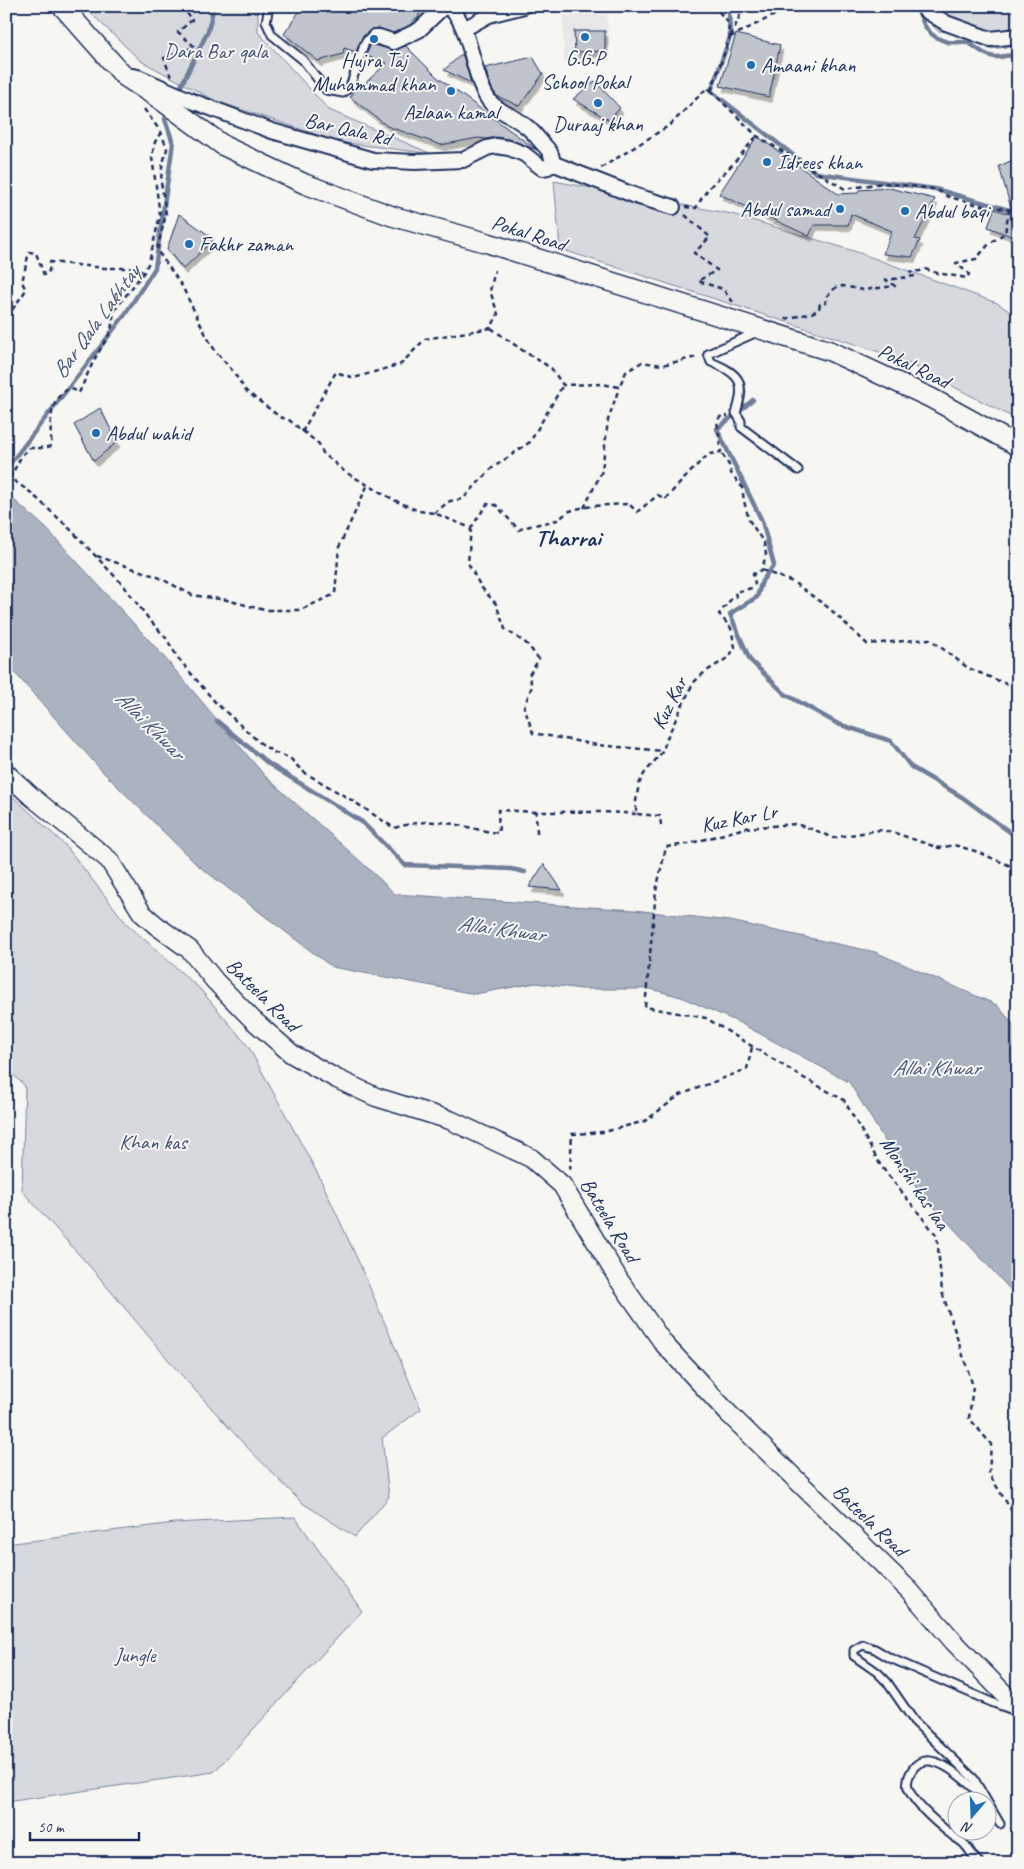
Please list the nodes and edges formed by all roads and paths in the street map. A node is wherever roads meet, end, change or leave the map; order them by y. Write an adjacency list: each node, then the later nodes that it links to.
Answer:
1 (62, 6): 13 (main road, Pokal Road)
2 (199, 6): 14 (path)
3 (269, 6): 11 (lane)
4 (524, 6): 9 (street)
5 (714, 6): 12 (path)
6 (744, 6): 12 (path)
7 (794, 6): 12 (path)
8 (925, 6): 10 (street)
9 (464, 29): 11 (street); 19 (street)
10 (1018, 36)
11 (375, 37)
12 (730, 37): 15 (path)
13 (124, 76): 14 (street, Bar Qala Rd); 29 (main road, Pokal Road)
14 (156, 84): 19 (street, Bar Qala Rd)
15 (711, 91): 18 (path); 20 (path)
16 (143, 107): 17 (path)
17 (161, 132): 25 (path); 34 (path)
18 (758, 136): 21 (path); 22 (path)
19 (552, 162): 20 (street)
20 (585, 175): 21 (street)
21 (673, 207): 26 (path)
22 (1009, 210): 23 (path); 29 (path)
23 (1018, 211)
24 (495, 270): 28 (path)
25 (144, 272): 27 (path); 42 (path)
26 (739, 304)
27 (6, 316)
28 (491, 328): 31 (path); 34 (path)
29 (764, 329): 30 (lane); 35 (main road, Pokal Road)
30 (708, 354): 32 (path); 33 (lane)
31 (563, 386): 32 (path); 40 (path)
32 (619, 387): 39 (path)
33 (736, 413): 36 (path); 37 (lane)
34 (302, 432): 38 (path)
35 (1018, 446)
36 (721, 452): 39 (path); 43 (path, Kuz Kar)
37 (798, 470)
38 (368, 484): 40 (path); 42 (path)
39 (584, 508): 41 (path)
40 (434, 513): 41 (path)
41 (471, 528): 45 (path)
42 (95, 555): 47 (path)
43 (762, 570): 44 (path); 45 (path, Kuz Kar)
44 (1018, 689)
45 (664, 751): 48 (path, Kuz Kar)
46 (6, 773): 54 (street, Bateela Road)
47 (536, 812): 48 (path); 50 (path)
48 (636, 814): 49 (path)
49 (661, 825)
50 (538, 833)
51 (1018, 869): 52 (path, Kuz Kar Lr)
52 (645, 1007): 53 (path, Monshi kas laa)
53 (752, 1047): 54 (path); 55 (path, Monshi kas laa)
54 (568, 1194): 56 (street, Bateela Road)
55 (1018, 1520)
56 (1018, 1708)
57 (1018, 1712): 59 (lane)
58 (976, 1792): 62 (lane)
59 (981, 1792)
60 (996, 1817): 61 (lane)
61 (1000, 1824)
62 (946, 1830)
63 (962, 1842): 64 (lane)
64 (980, 1863)

